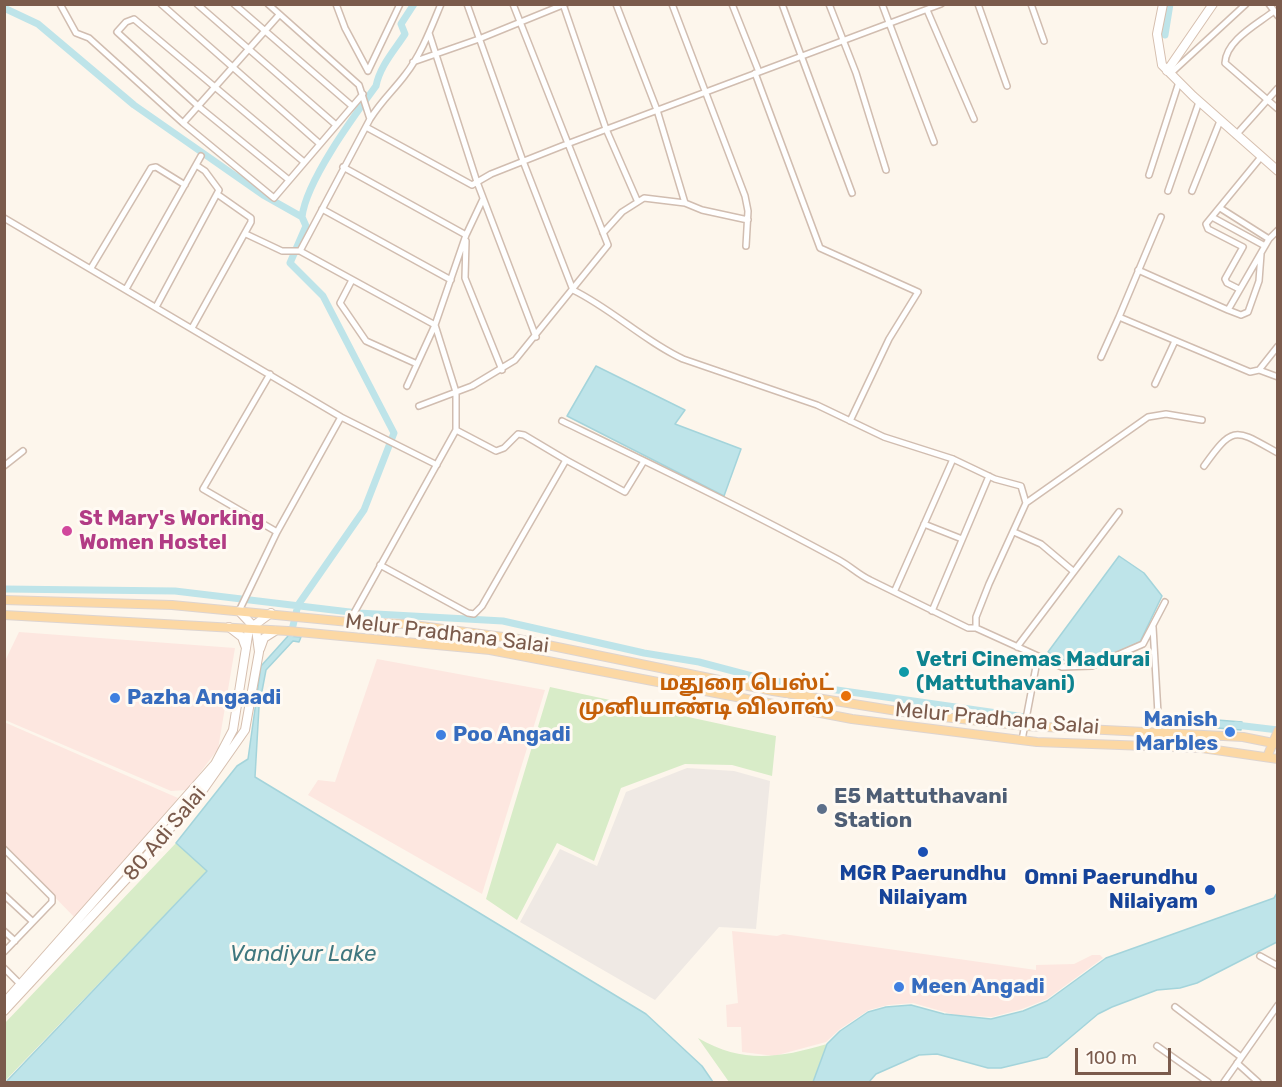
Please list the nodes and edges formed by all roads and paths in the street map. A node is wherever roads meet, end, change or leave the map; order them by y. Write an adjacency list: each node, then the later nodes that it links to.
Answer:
1 (60, 4): 59 (street)
2 (160, 4): 41 (street)
3 (197, 4): 37 (street)
4 (234, 4): 32 (street)
5 (267, 4): 27 (street)
6 (280, 4): 27 (street)
7 (336, 4): 8 (street)
8 (400, 4)
9 (441, 4): 33 (street)
10 (467, 4): 34 (street)
11 (513, 4): 30 (street)
12 (616, 4): 55 (street)
13 (672, 4): 48 (street)
14 (732, 4): 42 (street)
15 (782, 4): 39 (street)
16 (829, 4): 36 (street)
17 (882, 4): 31 (street)
18 (941, 4): 26 (street)
19 (978, 4): 45 (street)
20 (1031, 4): 35 (street)
21 (1163, 4): 43 (main road)
22 (1213, 4): 43 (main road)
23 (1246, 4): 43 (street)
24 (1269, 4): 28 (street)
25 (564, 5): 30 (street); 62 (street)
26 (926, 8): 31 (street); 57 (street)
27 (274, 10): 29 (street)
28 (1276, 14): 50 (street)
29 (279, 15): 32 (street); 49 (street)
30 (520, 24): 34 (street); 66 (street)
31 (889, 24): 36 (street); 64 (street)
32 (266, 30): 37 (street); 53 (street)
33 (429, 33): 38 (street); 40 (street)
34 (479, 39): 38 (street); 69 (street)
35 (1044, 40)
36 (843, 41): 39 (street); 73 (street)
37 (248, 50): 41 (street); 60 (street)
38 (435, 54): 40 (street); 77 (street)
39 (802, 56): 42 (street); 81 (street)
40 (413, 62): 56 (street)
41 (232, 68): 46 (street); 65 (street)
42 (757, 73): 48 (street); 129 (street)
43 (1168, 73): 44 (main road)
44 (1179, 82): 51 (main road); 75 (street)
45 (1007, 86)
46 (215, 87): 52 (street); 52 (street); 70 (street)
47 (1278, 88): 50 (street)
48 (705, 92): 55 (street); 91 (street)
49 (363, 96): 53 (street); 56 (street)
50 (1267, 99): 54 (street); 63 (street)
51 (1199, 102): 58 (main road); 79 (street)
52 (198, 106): 59 (street); 76 (street)
53 (352, 106): 60 (street)
54 (1278, 109)
55 (657, 110): 62 (street); 85 (street)
56 (370, 119): 61 (street)
57 (974, 119)
58 (1221, 121): 63 (main road); 80 (street)
59 (183, 123): 76 (street)
60 (336, 125): 65 (street)
61 (366, 127): 72 (street); 77 (street)
62 (606, 129): 66 (street); 84 (street)
63 (1236, 135): 68 (main road)
64 (934, 142)
65 (320, 144): 70 (street)
66 (567, 144): 69 (street); 93 (street)
67 (201, 156): 71 (street)
68 (1261, 157): 74 (main road); 86 (street)
69 (523, 161): 77 (street); 106 (street)
70 (304, 162): 76 (street)
71 (196, 165): 78 (street); 82 (street)
72 (344, 167): 87 (street); 95 (street)
73 (886, 170)
74 (1278, 171)
75 (1149, 175)
76 (289, 180)
77 (477, 182): 83 (street)
78 (185, 185): 101 (street); 105 (street)
79 (1168, 191)
80 (1192, 191)
81 (852, 193)
82 (218, 194): 94 (street); 108 (street)
83 (483, 199): 95 (street); 113 (street)
84 (637, 200): 85 (street); 93 (street)
85 (685, 202): 91 (street)
86 (1220, 208): 88 (street); 96 (street)
87 (322, 209): 99 (street); 104 (street)
88 (1212, 217): 98 (street); 107 (street)
89 (4, 218): 101 (street)
90 (1161, 218): 102 (street)
91 (748, 220): 97 (street)
92 (1278, 230): 96 (street)
93 (603, 233): 106 (street)
94 (246, 234): 99 (street); 112 (street)
95 (466, 235): 104 (street); 118 (street)
96 (1269, 239): 98 (street)
97 (746, 246)
98 (1265, 246): 100 (street)
99 (298, 251): 103 (street)
100 (1261, 253): 107 (street); 109 (street)
101 (91, 268): 105 (street)
102 (1138, 270): 109 (street); 110 (street)
103 (352, 280): 111 (street); 117 (street)
104 (451, 280): 111 (street)
105 (126, 289): 108 (street)
106 (573, 290): 113 (street); 129 (street)
107 (1239, 290): 109 (street)
108 (156, 307): 112 (street)
109 (1228, 309)
110 (1119, 317): 114 (street); 116 (street)
111 (435, 325): 117 (street); 124 (street)
112 (192, 328): 120 (street)
113 (536, 337): 118 (street)
114 (1175, 341): 119 (street); 122 (street)
115 (1278, 346): 119 (street)
116 (1101, 357)
117 (417, 364): 123 (street)
118 (502, 370): 124 (street)
119 (1259, 370): 121 (street)
120 (270, 374): 126 (street); 143 (street)
121 (1278, 377)
122 (1155, 384)
123 (407, 386)
124 (456, 392): 125 (street); 130 (street)
125 (419, 406)
126 (341, 417): 136 (street); 143 (street)
127 (1202, 420): 140 (street)
128 (562, 421): 135 (street)
129 (850, 421): 133 (street)
130 (456, 430): 134 (street); 136 (street)
131 (23, 451): 137 (street)
132 (1278, 453): 138 (street)
133 (953, 459): 139 (street); 142 (street)
134 (567, 460): 135 (street); 146 (street)
135 (644, 461): 148 (street)
136 (436, 465): 146 (street)
137 (4, 466)
138 (1204, 466)
139 (989, 476): 140 (street); 145 (street)
140 (1026, 503): 144 (street)
141 (1119, 512): 147 (street)
142 (924, 524): 145 (street); 148 (street)
143 (277, 532): 151 (street)
144 (1014, 532): 147 (street); 159 (street)
145 (962, 539): 152 (street)
146 (380, 565): 155 (street)
147 (1073, 571): 161 (street)
148 (895, 590): 152 (street)
149 (4, 600): 151 (main road, Melur Pradhana Salai)
150 (1166, 602): 156 (street)
151 (239, 608): 153 (main road, Melur Pradhana Salai); 158 (main road)
152 (932, 611): 159 (street)
153 (271, 613): 155 (main road, Melur Pradhana Salai); 158 (main road)
154 (4, 615): 157 (main road, Melur Pradhana Salai)
155 (349, 622): 165 (main road, Melur Pradhana Salai)
156 (1153, 626): 164 (street); 167 (street)
157 (229, 627): 158 (main road, Melur Pradhana Salai); 162 (main road)
158 (252, 627): 160 (main road, Melur Pradhana Salai); 162 (main road, 80 Adi Salai); 163 (main road, 80 Adi Salai)
159 (976, 628): 161 (street)
160 (275, 630): 163 (main road); 168 (main road, Melur Pradhana Salai)
161 (1017, 647): 164 (street)
162 (246, 650): 181 (main road, 80 Adi Salai)
163 (259, 652): 181 (main road, 80 Adi Salai)
164 (1038, 656): 165 (street)
165 (1026, 726): 167 (main road, Melur Pradhana Salai); 168 (street)
166 (1277, 731): 169 (main road)
167 (1159, 732): 169 (main road, Melur Pradhana Salai)
168 (1022, 740): 170 (main road, Melur Pradhana Salai)
169 (1275, 743): 170 (main road)
170 (1267, 757): 171 (main road, Melur Pradhana Salai)
171 (1277, 758)
172 (4, 849): 174 (street)
173 (4, 895): 174 (street)
174 (32, 921): 176 (street)
175 (4, 931): 176 (street)
176 (15, 941): 177 (street)
177 (4, 952)
178 (1260, 957): 179 (street)
179 (1278, 966)
180 (4, 968): 181 (street)
181 (24, 987): 182 (main road, 80 Adi Salai); 185 (main road, 80 Adi Salai)
182 (4, 1003)
183 (1278, 1005): 186 (street)
184 (1175, 1007): 188 (street)
185 (4, 1011)
186 (1276, 1013): 188 (street)
187 (1157, 1046): 190 (street)
188 (1241, 1057): 189 (street)
189 (1237, 1063): 191 (street); 192 (street)
190 (1208, 1083)
191 (1224, 1083)
192 (1258, 1083)

